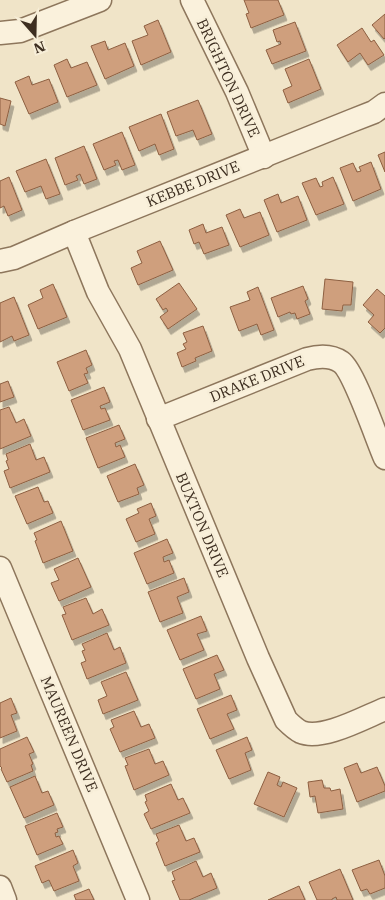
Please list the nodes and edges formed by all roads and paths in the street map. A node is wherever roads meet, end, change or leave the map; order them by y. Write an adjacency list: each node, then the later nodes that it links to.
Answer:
1 (100, 0): 3 (street)
2 (192, 0): 5 (street, BRIGHTON DRIVE)
3 (0, 33)
4 (385, 104): 5 (street, KEBBE DRIVE)
5 (264, 156): 6 (street, KEBBE DRIVE)
6 (74, 232): 7 (street, KEBBE DRIVE); 8 (street, BUXTON DRIVE)
7 (0, 262)
8 (158, 419): 9 (street, DRAKE DRIVE); 11 (street, BUXTON DRIVE)
9 (385, 458)
10 (0, 568): 14 (street, MAUREEN DRIVE)
11 (385, 709)
12 (0, 887): 13 (street)
13 (5, 900)
14 (138, 900)

